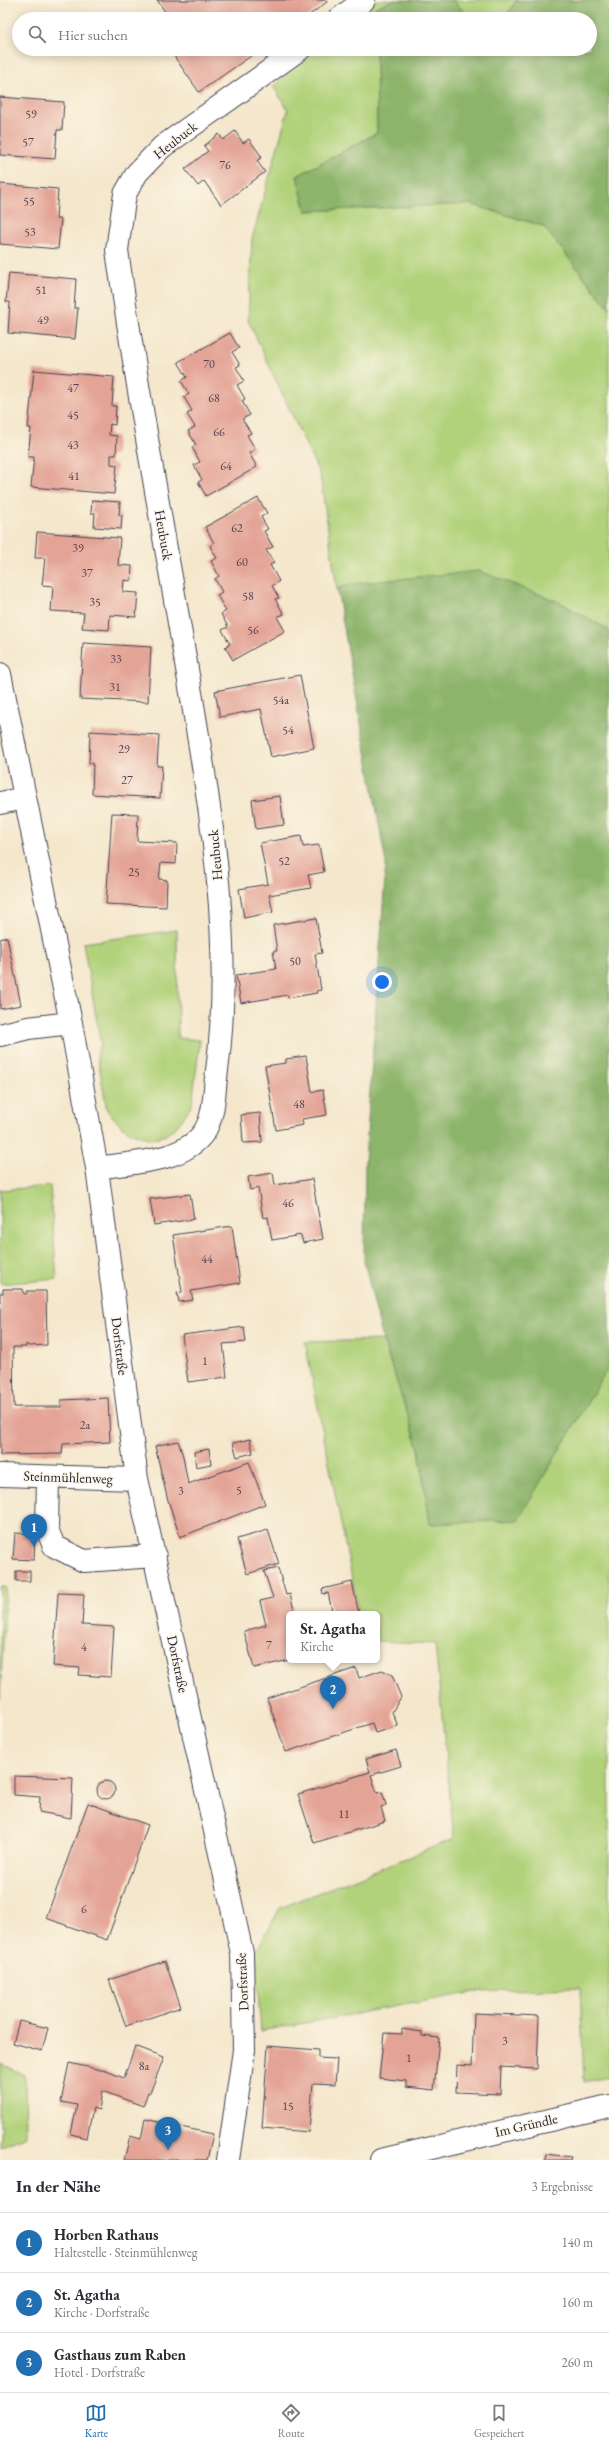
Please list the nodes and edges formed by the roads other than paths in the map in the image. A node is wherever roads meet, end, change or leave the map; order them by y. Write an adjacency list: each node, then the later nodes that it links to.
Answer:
1 (364, 0): 2 (street)
2 (348, 12)
3 (290, 56): 9 (street, Heubuck)
4 (0, 674): 5 (street)
5 (25, 798): 6 (street); 7 (street)
6 (0, 803)
7 (71, 1023): 8 (street); 9 (street)
8 (0, 1035)
9 (96, 1168): 12 (street, Dorfstraße)
10 (0, 1475): 11 (street, Steinmühlenweg)
11 (48, 1478): 12 (street, Steinmühlenweg); 13 (street)
12 (137, 1479): 13 (street, Dorfstraße)
13 (155, 1556): 16 (street, Dorfstraße)
14 (609, 2106): 15 (street, Im Gründle)
15 (446, 2153): 17 (street, Im Gründle)
16 (228, 2160)
17 (381, 2160)

